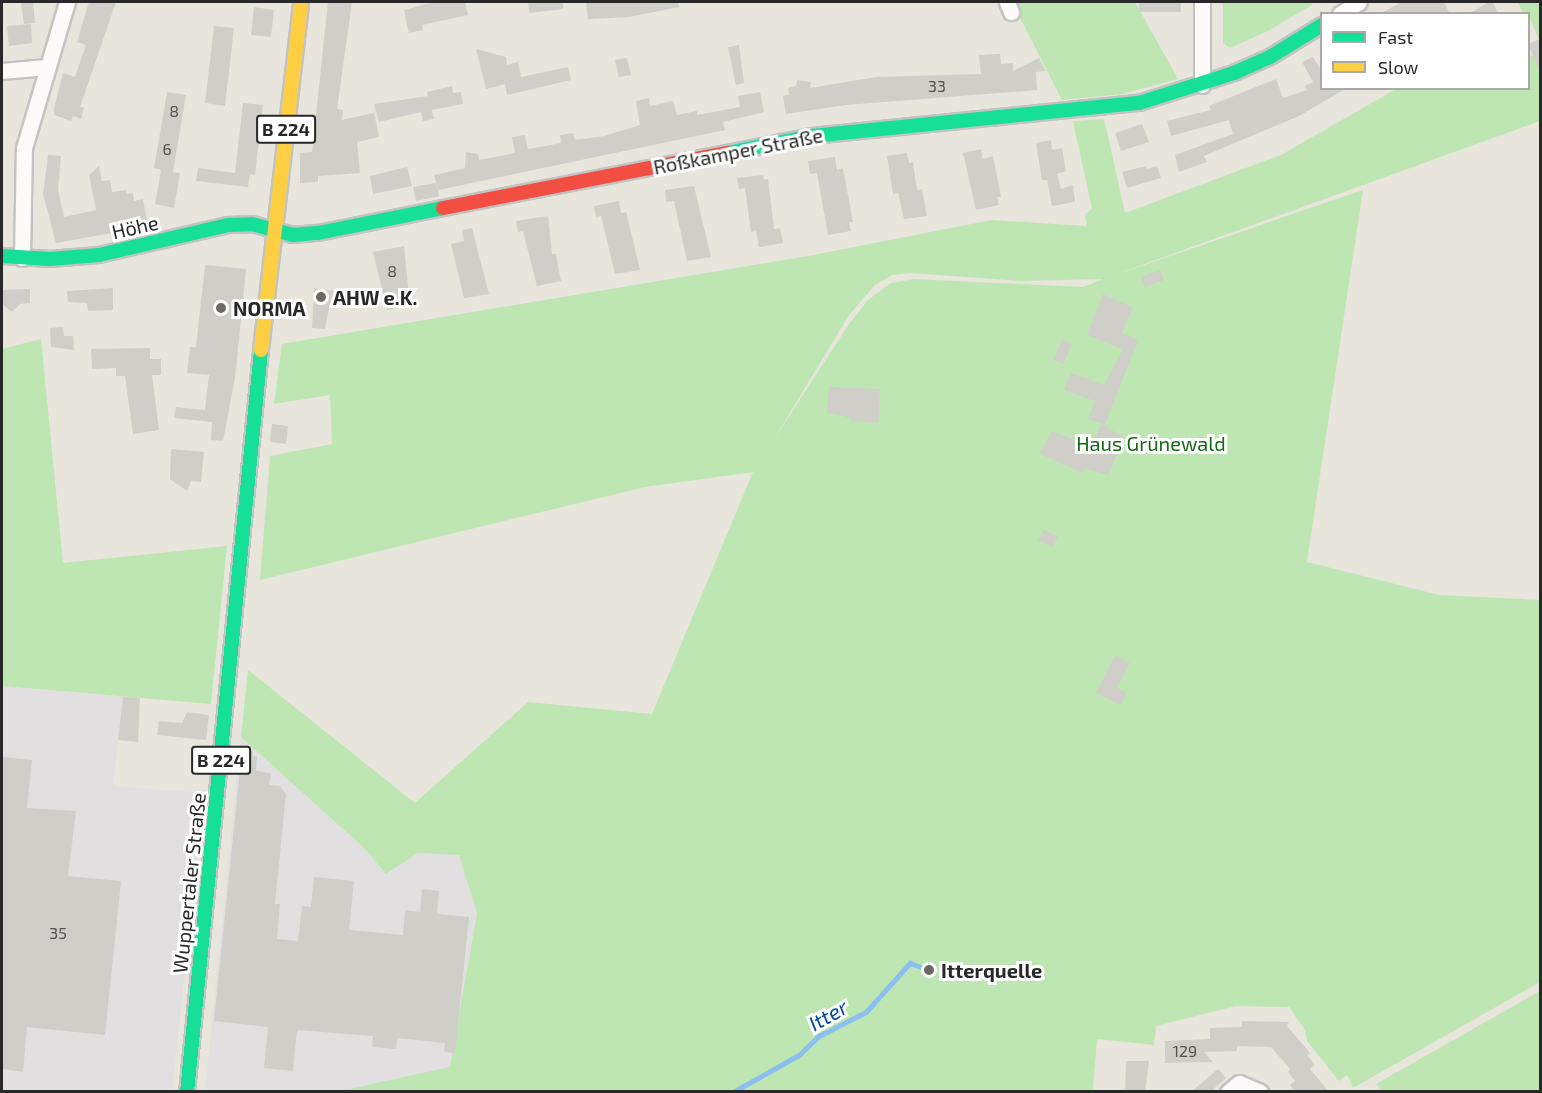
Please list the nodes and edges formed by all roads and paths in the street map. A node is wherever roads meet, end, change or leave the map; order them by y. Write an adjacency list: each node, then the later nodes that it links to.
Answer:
1 (67, 2): 7 (street)
2 (301, 2): 10 (street, B 224)
3 (1202, 2): 9 (street)
4 (1359, 2): 5 (street)
5 (1343, 12)
6 (1320, 26): 9 (street, Roßkamper Straße)
7 (46, 67): 8 (street); 12 (street)
8 (2, 71)
9 (1202, 85): 10 (street, Roßkamper Straße)
10 (276, 230): 12 (street, Höhe); 13 (street, Wuppertaler Straße / B 224)
11 (2, 256): 12 (street, Höhe)
12 (22, 258)
13 (187, 1092)
14 (1228, 1092): 15 (street)
15 (1260, 1092)

